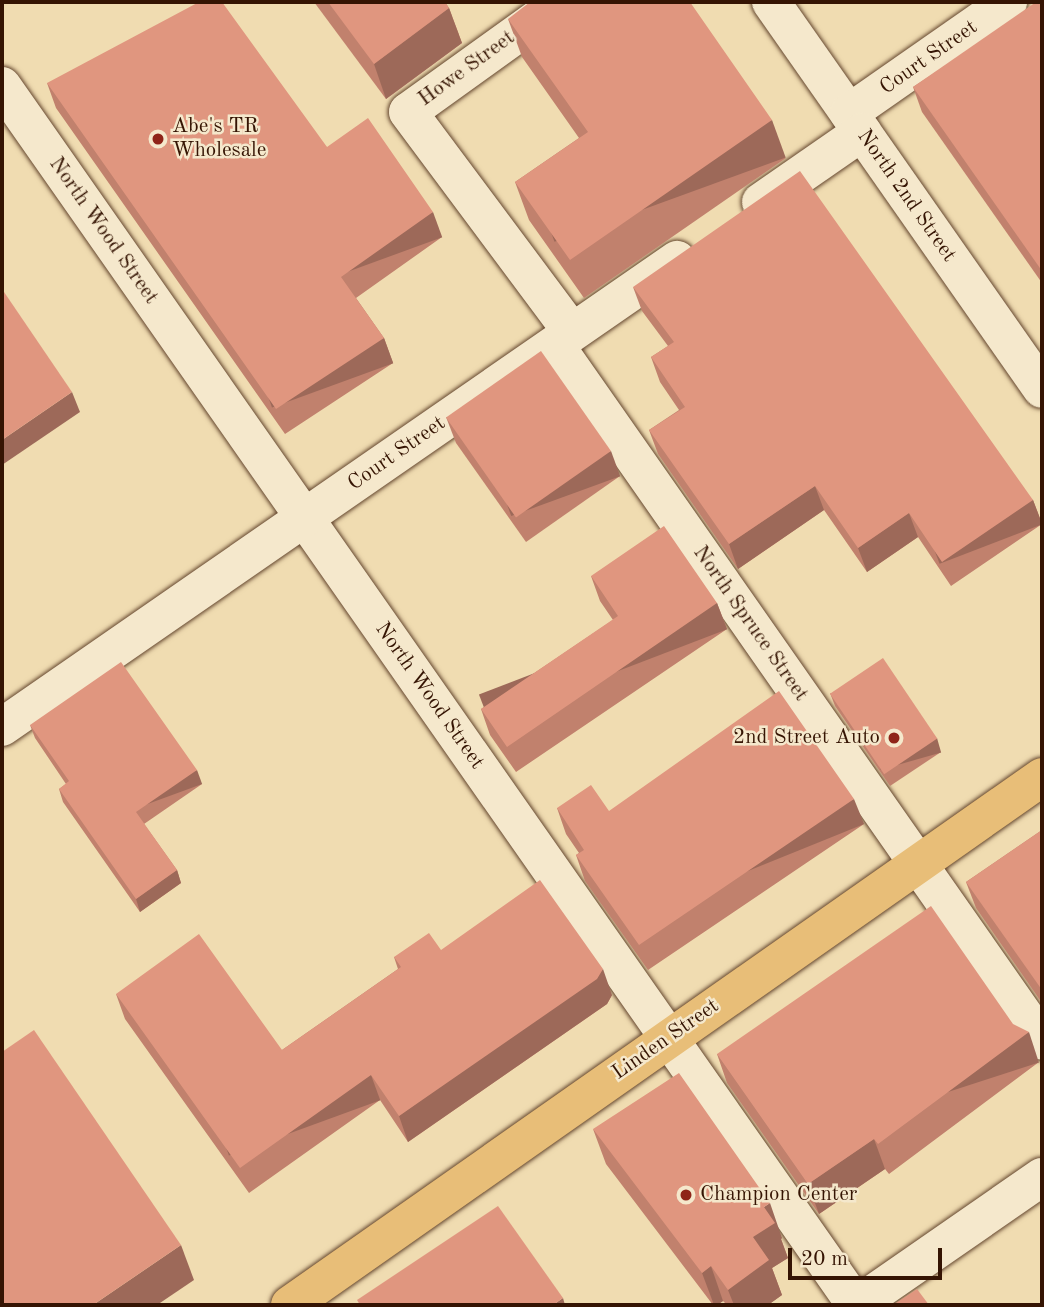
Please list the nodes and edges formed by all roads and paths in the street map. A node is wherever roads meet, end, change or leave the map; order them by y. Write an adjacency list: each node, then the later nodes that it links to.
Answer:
1 (561, 2): 5 (street, Howe Street)
2 (771, 2): 6 (street, North 2nd Street)
3 (1008, 2): 6 (street, Court Street)
4 (2, 86): 9 (street, North Wood Street)
5 (408, 112): 7 (street, North Spruce Street)
6 (855, 123): 7 (street, Court Street); 8 (street, North 2nd Street)
7 (564, 339): 9 (street, Court Street); 12 (street, North Spruce Street)
8 (1042, 389)
9 (304, 518): 10 (street, Court Street); 13 (street, North Wood Street)
10 (2, 727)
11 (1042, 777): 12 (main road, Linden Street)
12 (918, 864): 13 (main road, Linden Street); 14 (street, North Spruce Street)
13 (669, 1038): 16 (main road, Linden Street); 17 (street, North Wood Street)
14 (1042, 1041)
15 (1042, 1177): 17 (street)
16 (290, 1305)
17 (857, 1305)

